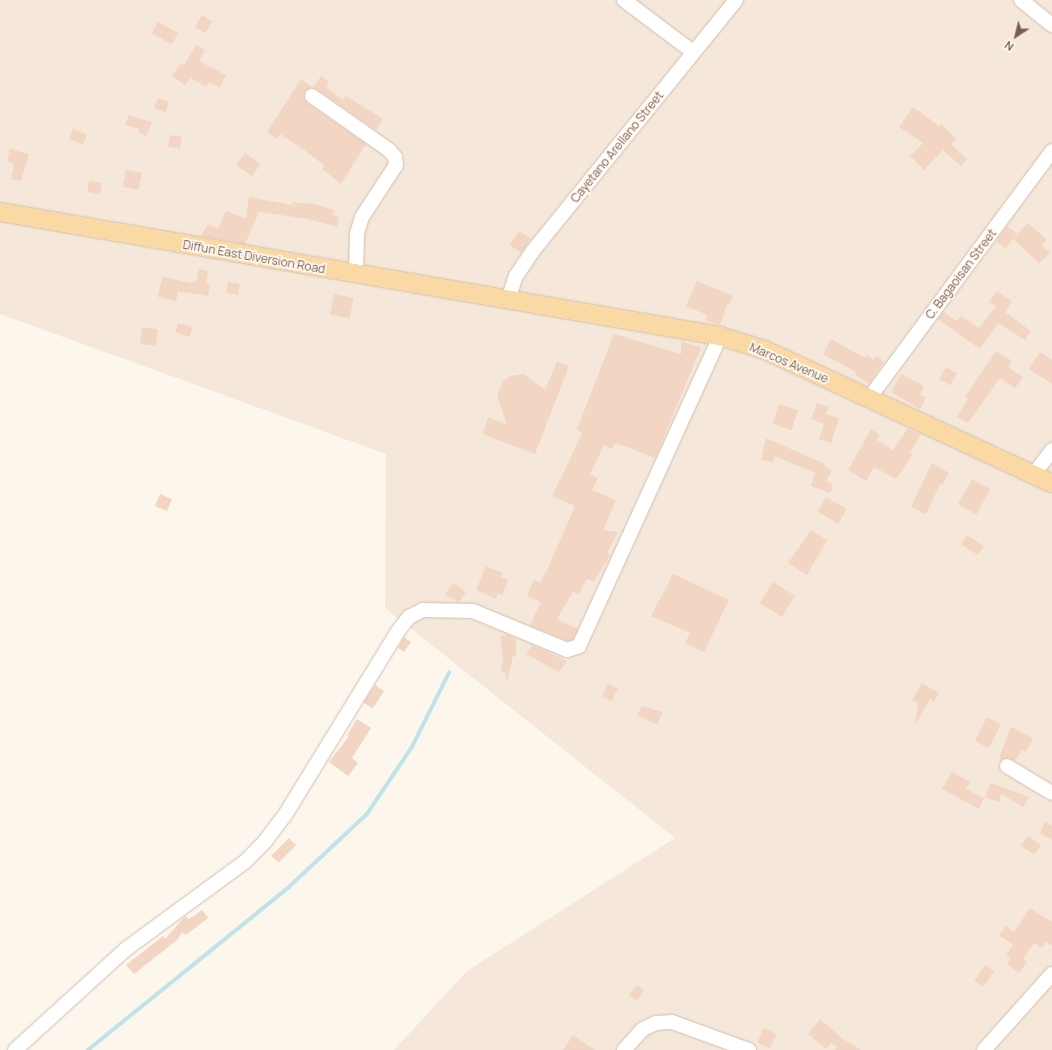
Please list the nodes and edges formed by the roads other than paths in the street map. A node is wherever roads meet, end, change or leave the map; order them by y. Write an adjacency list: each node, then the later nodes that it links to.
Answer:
1 (624, 0): 5 (street)
2 (736, 0): 5 (street, Cayetano Arellano Street)
3 (1021, 0): 4 (street)
4 (1052, 25)
5 (693, 52): 10 (street, Cayetano Arellano Street)
6 (312, 96): 9 (street)
7 (1052, 151): 12 (street, C. Bagaoisan Street)
8 (0, 212): 9 (main road, Diffun East Diversion Road)
9 (356, 274): 10 (main road, Diffun East Diversion Road)
10 (508, 300): 11 (main road, Marcos Avenue)
11 (720, 336): 12 (main road, Marcos Avenue); 19 (street)
12 (870, 397): 14 (main road, Marcos Avenue)
13 (1052, 450): 14 (street)
14 (1034, 474): 15 (main road, Marcos Avenue)
15 (1052, 483)
16 (1007, 766): 17 (street)
17 (1052, 793)
18 (1052, 974): 22 (street)
19 (15, 1050)
20 (624, 1050): 21 (street)
21 (749, 1050)
22 (984, 1050)

